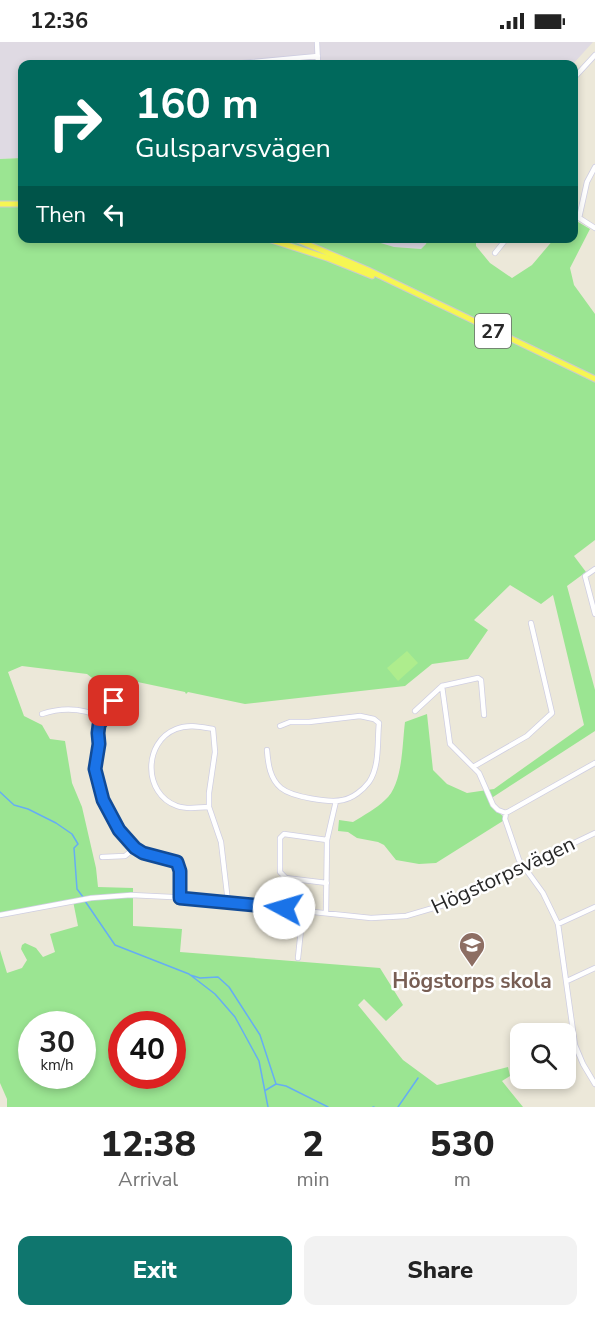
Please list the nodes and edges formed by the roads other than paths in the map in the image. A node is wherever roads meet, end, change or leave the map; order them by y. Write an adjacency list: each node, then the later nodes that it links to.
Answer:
1 (317, 42): 3 (street)
2 (595, 55): 6 (street)
3 (318, 56): 4 (street); 5 (street)
4 (274, 60)
5 (318, 60)
6 (578, 74)
7 (595, 167): 10 (street)
8 (0, 204): 9 (main road)
9 (18, 204)
10 (579, 218): 11 (street)
11 (595, 228)
12 (282, 243): 16 (main road, 27)
13 (293, 243): 16 (street)
14 (304, 243): 18 (main road, 27)
15 (503, 243): 17 (street)
16 (292, 246): 18 (main road, 27)
17 (495, 253)
18 (390, 283): 19 (main road, 27)
19 (595, 379)
20 (595, 569): 21 (street)
21 (595, 614)
22 (531, 623): 32 (street)
23 (442, 686): 25 (street); 27 (street); 32 (street)
24 (115, 697): 28 (street)
25 (416, 711)
26 (42, 714): 28 (street)
27 (484, 715)
28 (103, 718): 38 (street)
29 (280, 726): 33 (street)
30 (267, 750): 33 (street)
31 (595, 763): 35 (street)
32 (473, 767): 35 (street)
33 (336, 801): 37 (street)
34 (209, 807): 34 (street); 43 (street)
35 (506, 813): 40 (street)
36 (595, 832): 40 (street, Högstorpsvägen)
37 (327, 840): 41 (street); 41 (street)
38 (135, 848): 39 (street); 42 (street)
39 (102, 857)
40 (523, 867): 46 (street, Högstorpsvägen); 48 (street)
41 (327, 883): 46 (street)
42 (180, 898): 43 (street, Högstorpsvägen); 47 (street, Högstorpsvägen)
43 (228, 902): 45 (street, Högstorpsvägen)
44 (595, 907): 48 (street)
45 (303, 910): 46 (street, Högstorpsvägen); 49 (street)
46 (326, 913)
47 (0, 915)
48 (558, 924): 51 (street)
49 (298, 958)
50 (595, 968): 51 (street)
51 (567, 981): 52 (street)
52 (595, 1084)

